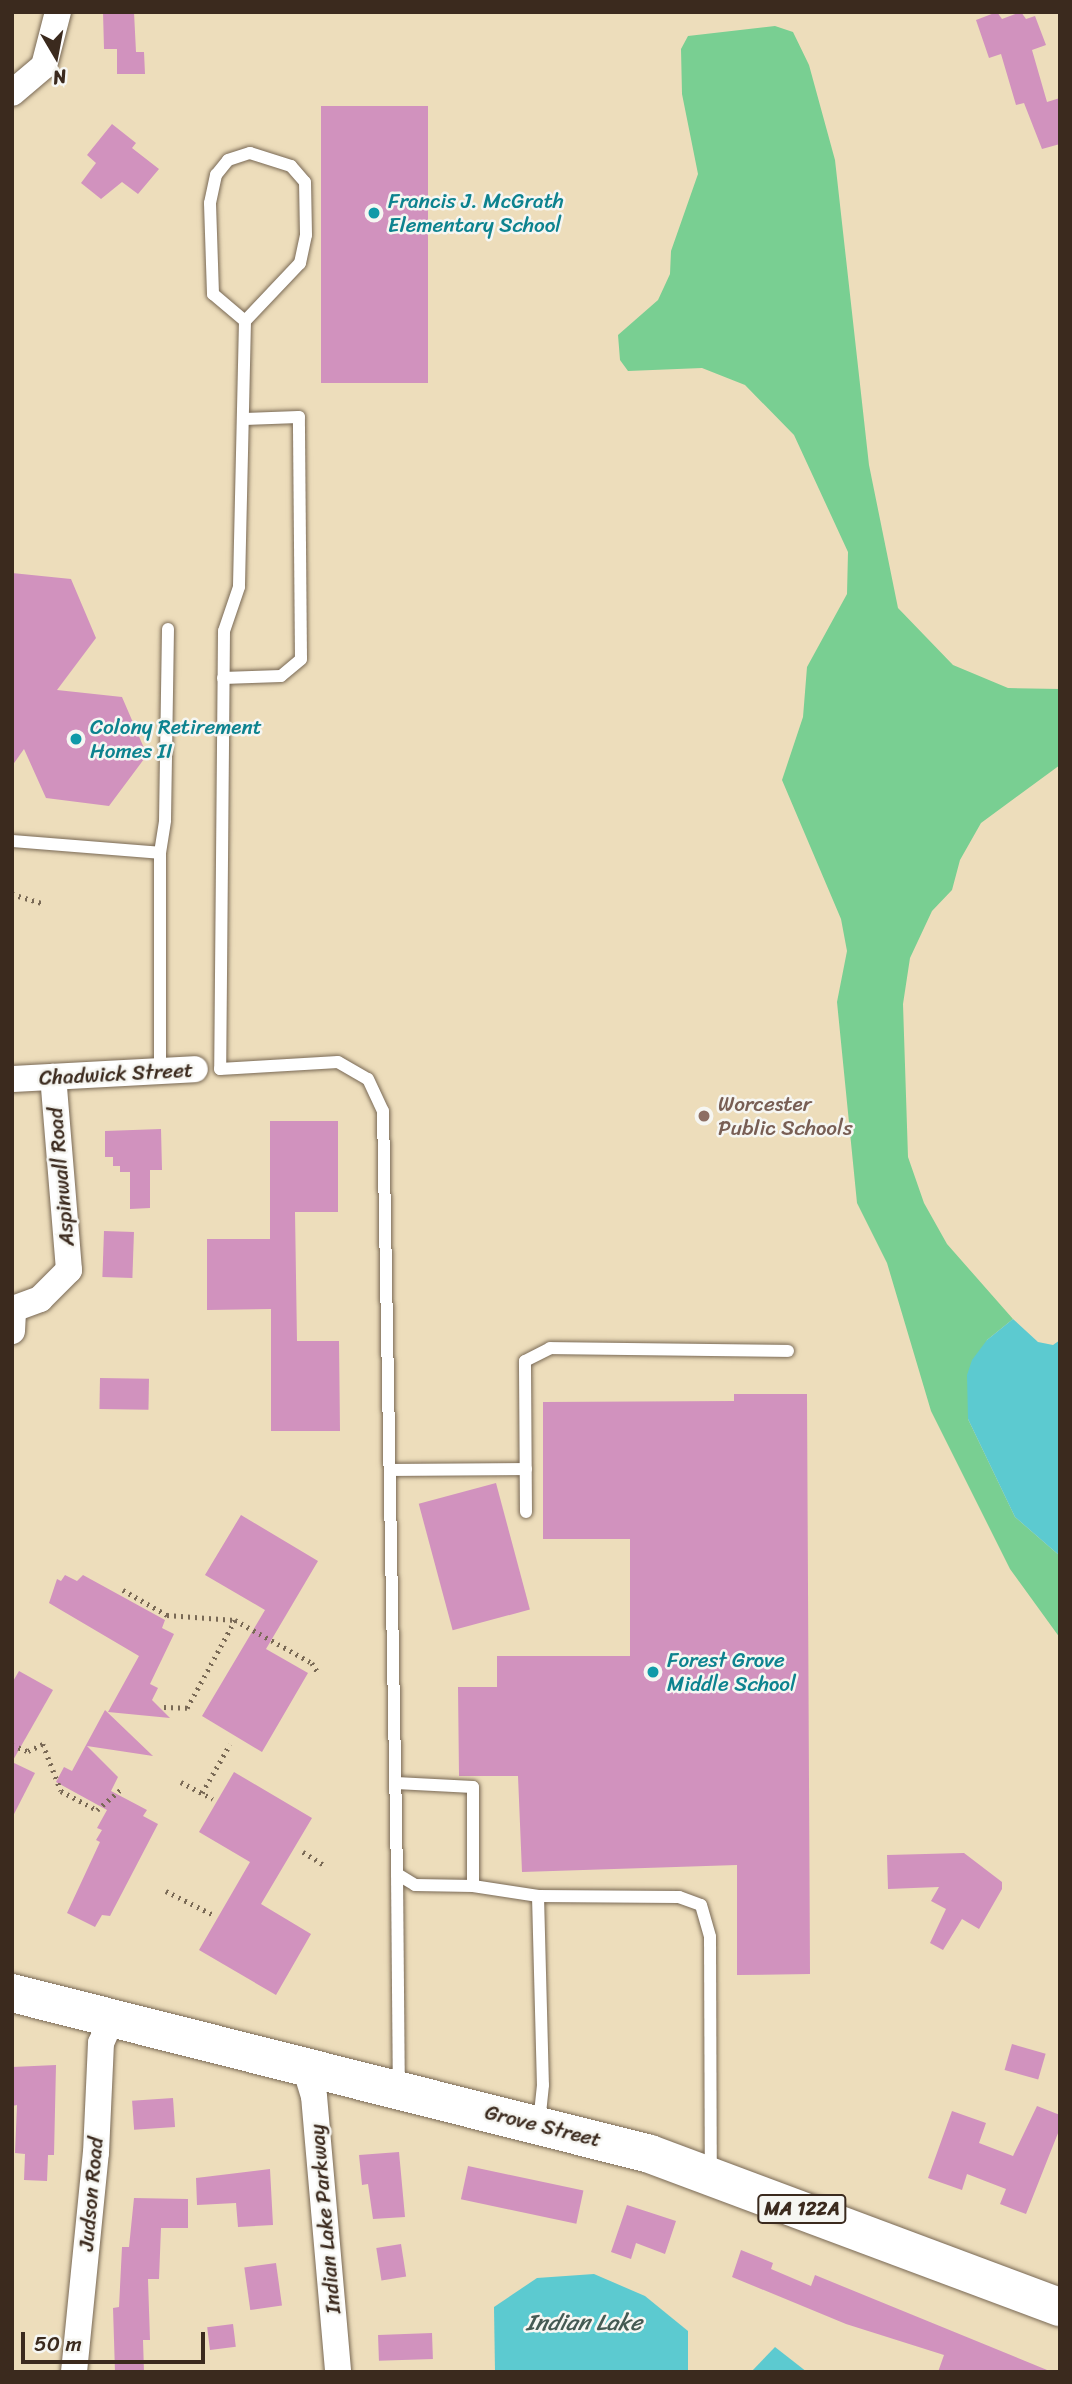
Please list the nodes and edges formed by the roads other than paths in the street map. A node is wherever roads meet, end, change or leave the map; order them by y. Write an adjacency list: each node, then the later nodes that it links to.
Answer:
1 (58, 12): 2 (street)
2 (12, 93)
3 (245, 321): 3 (lane); 4 (lane)
4 (244, 419): 6 (lane); 6 (lane)
5 (168, 629): 8 (lane)
6 (223, 678): 9 (lane)
7 (12, 841): 8 (lane)
8 (160, 852): 10 (lane)
9 (208, 1069): 10 (street, Chadwick Street); 16 (lane)
10 (160, 1071): 11 (street, Chadwick Street)
11 (52, 1077): 12 (street, Chadwick Street); 13 (street, Aspinwall Road)
12 (12, 1079)
13 (12, 1331)
14 (788, 1351): 15 (lane)
15 (526, 1469): 16 (lane); 17 (lane)
16 (392, 1470): 18 (lane)
17 (526, 1511)
18 (396, 1783): 19 (lane); 20 (lane)
19 (397, 1874): 20 (lane); 25 (lane)
20 (473, 1886): 21 (lane)
21 (538, 1896): 26 (lane); 27 (lane)
22 (12, 1993): 23 (main road, Grove Street / MA 122A)
23 (112, 2018): 24 (main road, Grove Street / MA 122A); 29 (street, Judson Road)
24 (305, 2067): 25 (main road, Grove Street / MA 122A); 30 (street, Indian Lake Parkway)
25 (399, 2091): 26 (main road, Grove Street / MA 122A)
26 (539, 2124): 27 (main road, Grove Street / MA 122A)
27 (711, 2175): 28 (main road, Grove Street / MA 122A)
28 (1060, 2306)
29 (74, 2372)
30 (338, 2372)

